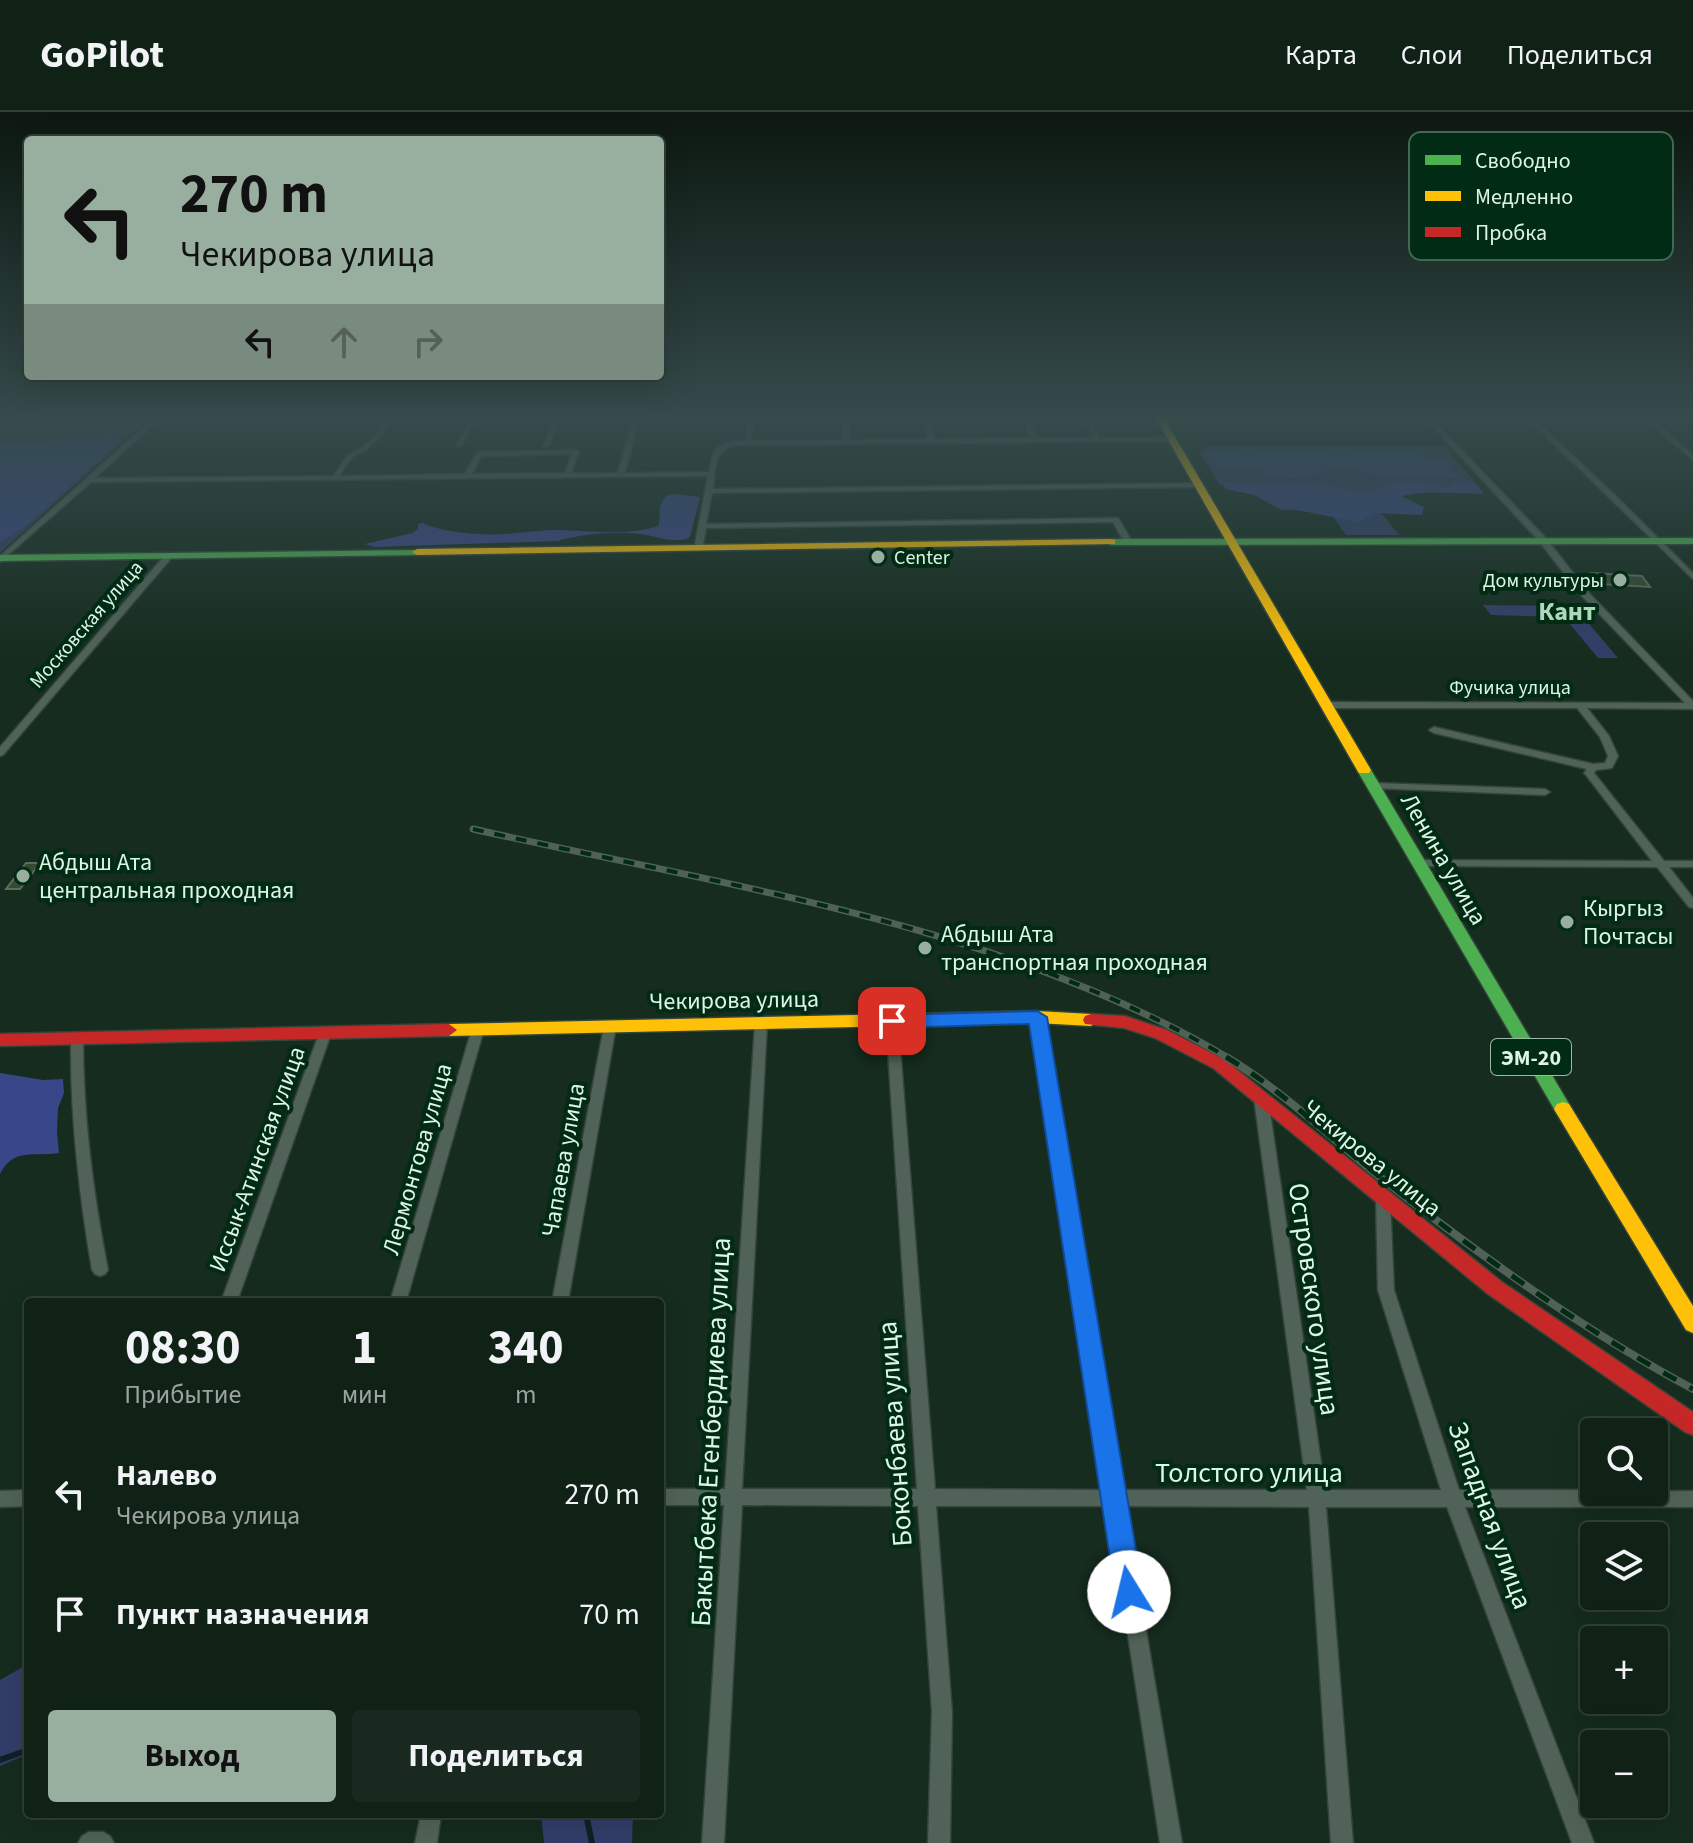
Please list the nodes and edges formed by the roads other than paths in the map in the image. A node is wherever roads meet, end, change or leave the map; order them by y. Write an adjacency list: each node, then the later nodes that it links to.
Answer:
1 (71, 496): 14 (street)
2 (707, 496): 6 (street)
3 (1206, 496): 10 (street, Ленина улица / ЭМ-20)
4 (1501, 496): 7 (street)
5 (1611, 496): 8 (street)
6 (703, 526): 11 (street); 12 (street)
7 (1542, 539): 8 (street); 10 (street); 18 (street)
8 (1658, 541): 9 (street); 15 (street)
9 (1693, 541)
10 (1234, 542): 11 (street); 16 (street, Ленина улица / ЭМ-20)
11 (1129, 543): 12 (street)
12 (698, 549): 13 (street)
13 (169, 556): 14 (street); 20 (street, Московская улица)
14 (1, 558)
15 (1693, 577)
16 (1328, 705): 17 (street, Фучика улица); 22 (street, Ленина улица / ЭМ-20)
17 (1579, 705): 18 (street, Фучика улица); 21 (street)
18 (1693, 706)
19 (1434, 730): 21 (street)
20 (0, 753)
21 (1591, 770): 25 (street)
22 (1375, 786): 23 (street); 24 (street, Ленина улица / ЭМ-20)
23 (1545, 792)
24 (1419, 863): 25 (street); 42 (street, Ленина улица / ЭМ-20)
25 (1662, 864): 26 (street); 27 (street)
26 (1693, 864)
27 (1693, 905)
28 (1037, 1017): 29 (street, Чекирова улица); 36 (street, Чекирова улица); 48 (street)
29 (892, 1021): 30 (street, Чекирова улица); 44 (street, Боконбаева улица)
30 (761, 1024): 31 (street, Чекирова улица); 46 (street, Бакытбека Егенбердиева улица)
31 (610, 1026): 32 (street, Чекирова улица); 41 (street, Чапаева улица)
32 (478, 1029): 33 (street, Чекирова улица); 40 (street, Лермонтова улица)
33 (326, 1031): 34 (street, Чекирова улица); 39 (street, Иссык-Атинская улица)
34 (77, 1038): 35 (street, Чекирова улица); 38 (street)
35 (0, 1040)
36 (1261, 1098): 37 (street, Чекирова улица); 49 (street, Островского улица)
37 (1383, 1198): 43 (street, Чекирова улица); 51 (street, Западная улица)
38 (100, 1270)
39 (230, 1298)
40 (399, 1298)
41 (561, 1298)
42 (1693, 1324)
43 (1693, 1425)
44 (924, 1496): 46 (street, Толстого улица); 48 (street, Толстого улица); 56 (street, Боконбаева улица)
45 (664, 1497): 46 (street, Толстого улица)
46 (732, 1497): 55 (street, Бакытбека Егенбердиева улица)
47 (24, 1498): 50 (street)
48 (1114, 1498): 49 (street, Толстого улица); 57 (street)
49 (1317, 1498): 51 (street, Толстого улица); 58 (street, Островского улица)
50 (0, 1499)
51 (1453, 1499): 52 (street, Толстого улица); 59 (street, Западная улица)
52 (1693, 1499)
53 (430, 1818): 54 (street)
54 (426, 1843)
55 (713, 1843)
56 (939, 1843)
57 (1171, 1843)
58 (1342, 1843)
59 (1583, 1843)

